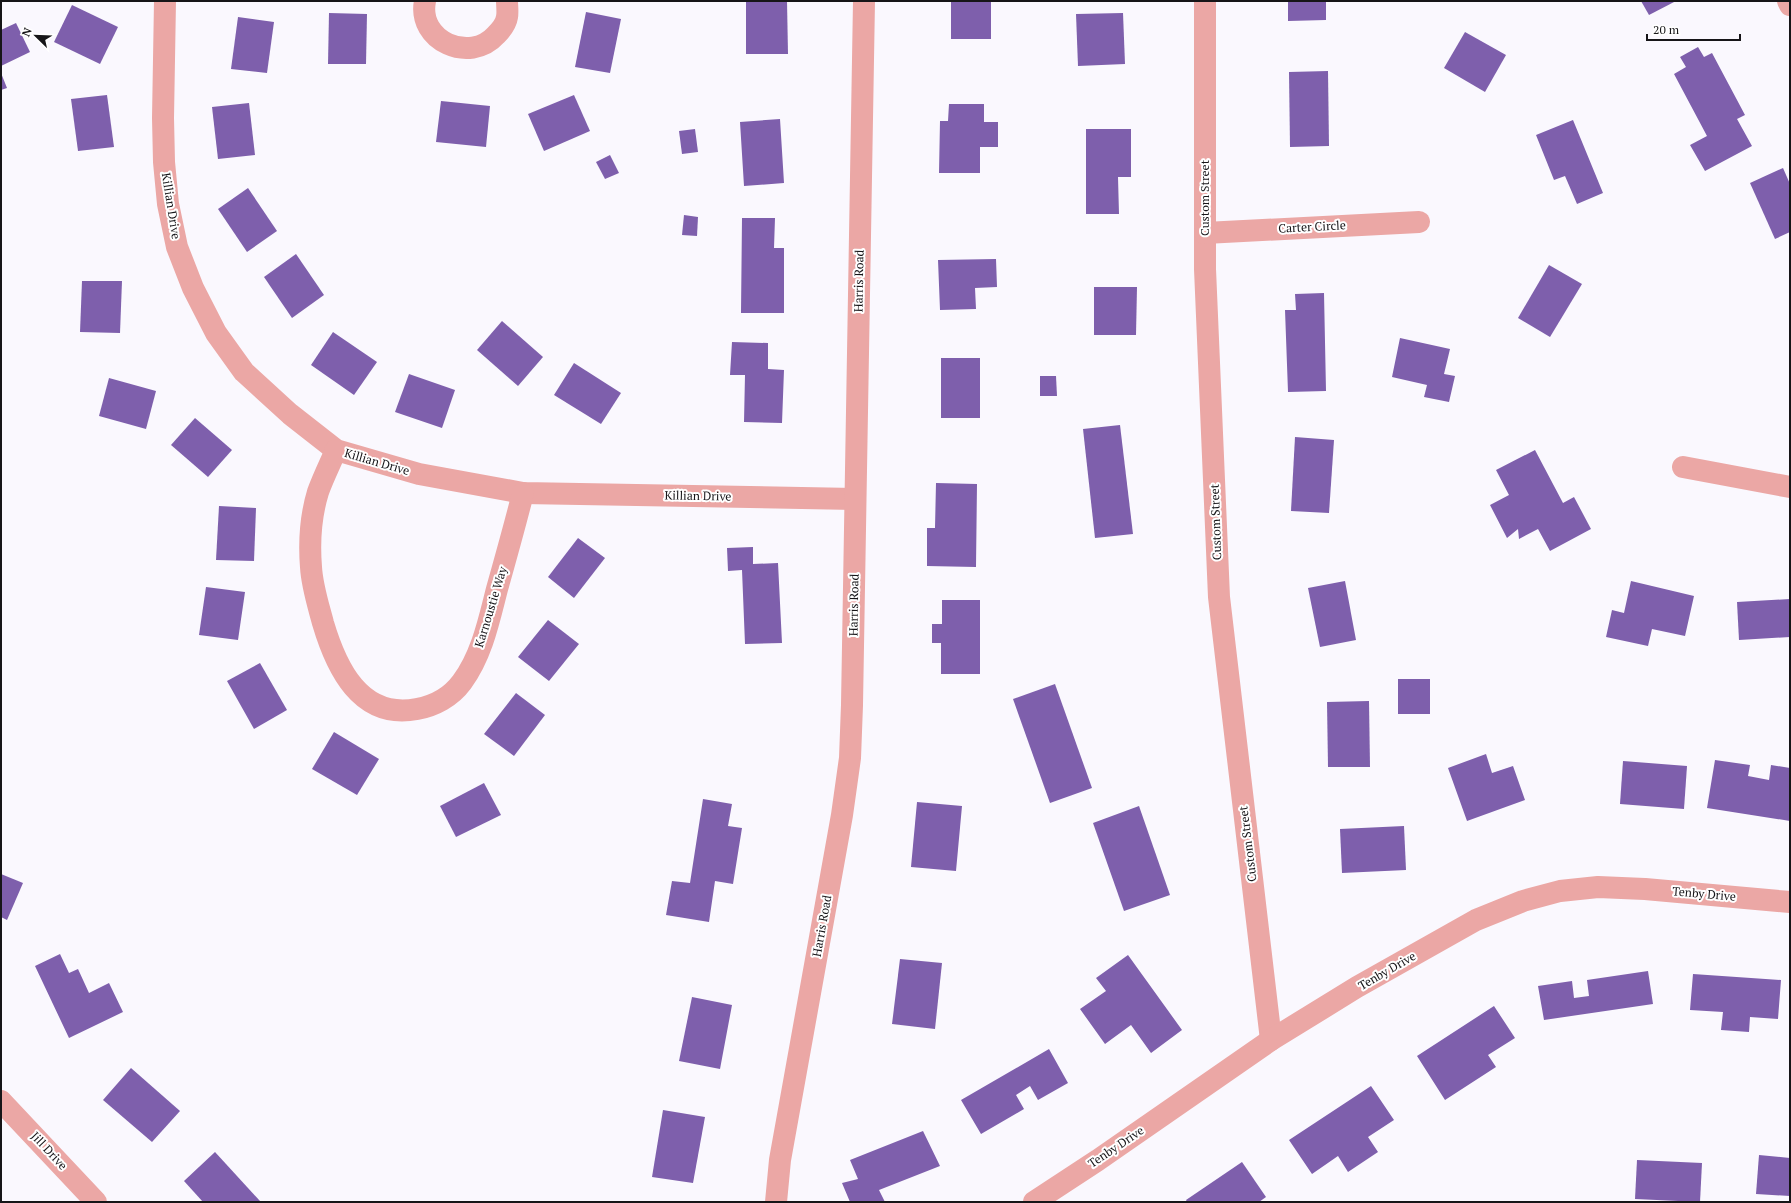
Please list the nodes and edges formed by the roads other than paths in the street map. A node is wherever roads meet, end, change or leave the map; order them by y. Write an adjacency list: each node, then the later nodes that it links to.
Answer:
1 (165, 1): 10 (street, Killian Drive)
2 (425, 1): 3 (street)
3 (507, 1)
4 (864, 1): 14 (street, Harris Road)
5 (1205, 1): 9 (street, Custom Street)
6 (1788, 1): 7 (street)
7 (1790, 5)
8 (1419, 222): 9 (street, Carter Circle)
9 (1205, 233): 16 (street, Custom Street)
10 (336, 450): 13 (street, Killian Drive); 13 (street, Karnoustie Way)
11 (1683, 467): 12 (street)
12 (1790, 487)
13 (523, 493): 14 (street, Killian Drive)
14 (855, 500): 19 (street, Harris Road)
15 (1790, 902): 16 (street, Tenby Drive)
16 (1271, 1040): 20 (street, Tenby Drive)
17 (1, 1101): 18 (street, Jill Drive)
18 (96, 1202)
19 (776, 1202)
20 (1034, 1202)

